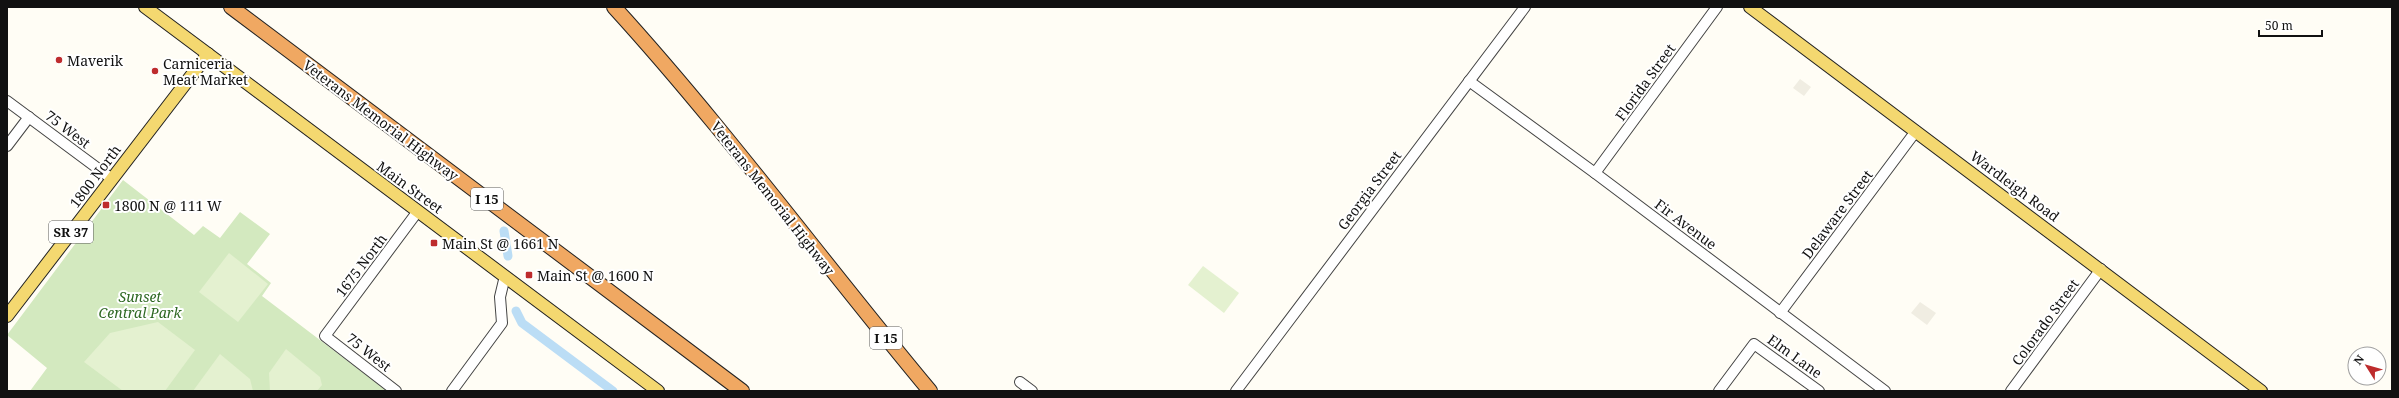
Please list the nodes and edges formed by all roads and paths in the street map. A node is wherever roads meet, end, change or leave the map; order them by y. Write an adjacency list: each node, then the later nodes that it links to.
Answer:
1 (145, 7): 7 (main road, Main Street)
2 (231, 7): 25 (highway, Veterans Memorial Highway / I 15)
3 (614, 7): 26 (highway, Veterans Memorial Highway / I 15)
4 (1525, 7): 8 (street, Georgia Street)
5 (1717, 7): 13 (street, Florida Street)
6 (1750, 7): 11 (main road, Wardleigh Road)
7 (208, 54): 14 (main road, 1800 North / SR 37); 15 (main road, Main Street)
8 (1469, 82): 13 (street, Fir Avenue); 28 (street, Georgia Street)
9 (7, 101): 10 (street, 75 West)
10 (29, 117): 12 (street); 14 (street, 75 West)
11 (1916, 131): 16 (main road, Wardleigh Road); 18 (street, Delaware Street)
12 (7, 146)
13 (1595, 173): 18 (street, Fir Avenue)
14 (112, 179): 19 (main road, 1800 North / SR 37)
15 (418, 212): 17 (main road, Main Street); 20 (street, 1675 North)
16 (2101, 269): 32 (street, Colorado Street); 33 (main road, Wardleigh Road)
17 (505, 276): 23 (street); 24 (main road, Main Street)
18 (1780, 313): 31 (street, Fir Avenue)
19 (7, 316)
20 (325, 336): 22 (street, 75 West)
21 (1020, 382): 27 (street)
22 (396, 391)
23 (452, 391)
24 (658, 391)
25 (742, 391)
26 (930, 391)
27 (1032, 391)
28 (1236, 391)
29 (1719, 391): 30 (street, Elm Lane)
30 (1819, 391)
31 (1885, 391)
32 (2011, 391)
33 (2261, 391)

